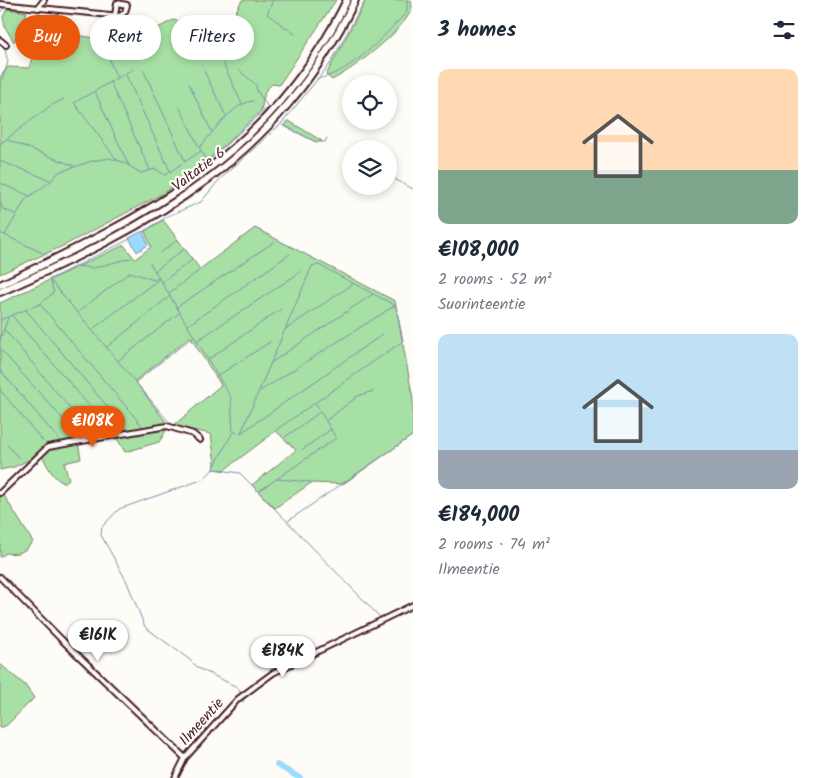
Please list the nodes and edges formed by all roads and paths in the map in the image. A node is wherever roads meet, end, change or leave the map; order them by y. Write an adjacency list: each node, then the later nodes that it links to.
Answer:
1 (44, 0): 5 (street)
2 (347, 0): 9 (highway, Valtatie 6)
3 (355, 0): 10 (highway, Valtatie 6)
4 (0, 4): 5 (street)
5 (38, 8): 6 (street)
6 (115, 15)
7 (0, 40): 8 (street)
8 (6, 46)
9 (0, 285)
10 (0, 292)
11 (200, 440): 12 (street)
12 (0, 493)
13 (0, 576): 15 (street)
14 (413, 605): 15 (street, Ilmeentie)
15 (185, 758): 16 (street, Ilmeentie)
16 (174, 778)

